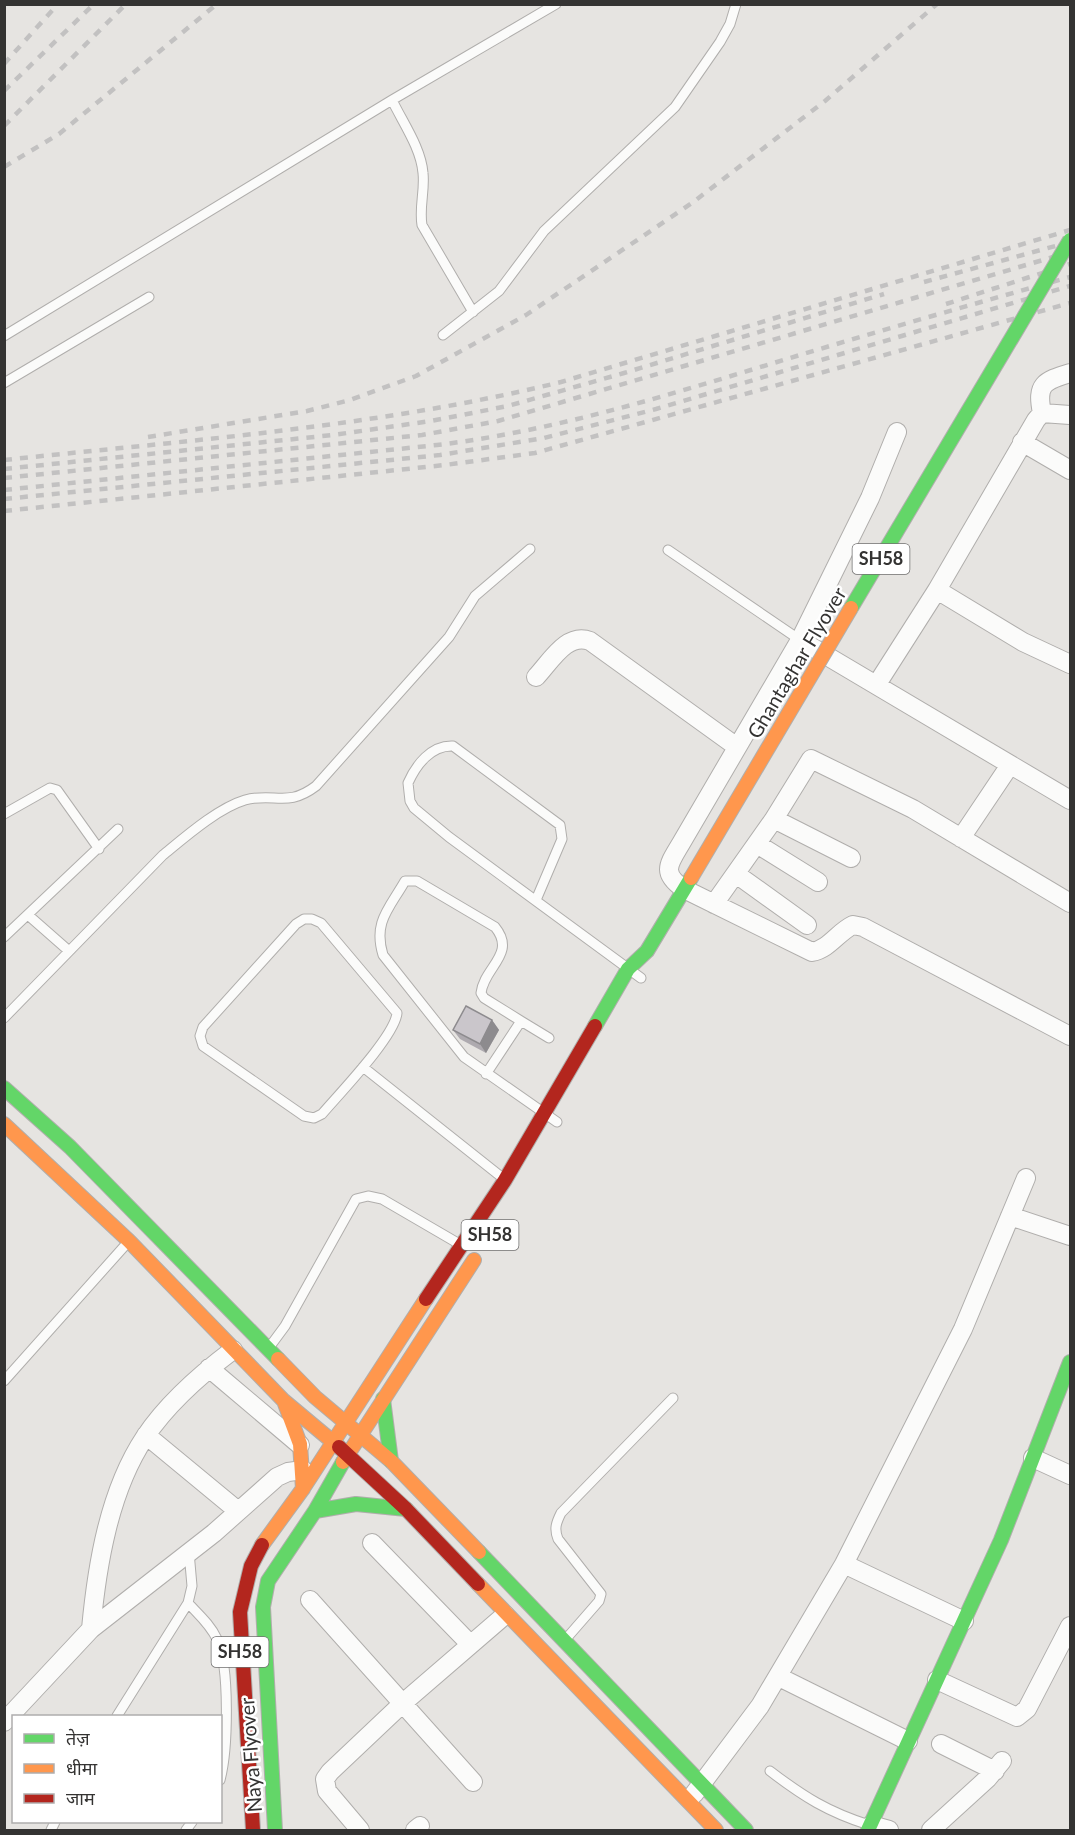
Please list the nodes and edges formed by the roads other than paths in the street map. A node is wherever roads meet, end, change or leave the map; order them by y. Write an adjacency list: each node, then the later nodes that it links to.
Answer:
1 (556, 4): 3 (lane)
2 (736, 4): 6 (lane)
3 (392, 100): 6 (lane); 8 (lane)
4 (1071, 240): 35 (main road, Ghantaghar Flyover / SH58, bridge)
5 (149, 297): 10 (lane)
6 (472, 312): 7 (lane)
7 (443, 335)
8 (4, 336)
9 (1071, 374): 11 (street)
10 (4, 383)
11 (1042, 413): 12 (street); 14 (street)
12 (1071, 415)
13 (897, 432): 19 (street)
14 (1022, 442): 15 (street); 18 (street)
15 (1071, 470)
16 (530, 549): 42 (lane)
17 (668, 550): 19 (lane)
18 (937, 590): 20 (street); 22 (street)
19 (800, 640): 22 (street); 23 (street)
20 (1071, 664)
21 (536, 677): 23 (street)
22 (877, 684): 24 (street)
23 (737, 747): 35 (street)
24 (1010, 765): 25 (street); 29 (street)
25 (1071, 800)
26 (4, 814): 31 (lane)
27 (774, 819): 29 (street); 30 (street); 32 (street)
28 (118, 829): 31 (lane)
29 (961, 838): 37 (street)
30 (757, 844): 33 (street); 34 (street)
31 (99, 849): 39 (lane)
32 (851, 858)
33 (736, 874): 38 (street); 40 (street)
34 (818, 882)
35 (688, 884): 38 (street); 43 (main road, SH58)
36 (536, 900): 36 (lane); 44 (lane)
37 (1071, 903)
38 (714, 904): 48 (street)
39 (28, 915): 41 (lane); 42 (lane)
40 (807, 925)
41 (4, 937)
42 (69, 951): 46 (lane)
43 (647, 951): 44 (main road, SH58); 45 (main road, SH58)
44 (628, 969): 45 (lane); 53 (main road, SH58)
45 (638, 983)
46 (4, 1018)
47 (521, 1021): 49 (lane); 51 (lane); 51 (lane)
48 (1071, 1036)
49 (549, 1038)
50 (363, 1067): 50 (lane); 57 (lane)
51 (486, 1074): 53 (lane)
52 (4, 1088): 63 (main road)
53 (542, 1113): 54 (lane); 57 (main road, SH58)
54 (557, 1122)
55 (4, 1124): 60 (main road)
56 (1026, 1178): 58 (street)
57 (505, 1180): 61 (main road, SH58)
58 (1010, 1216): 59 (street); 87 (street)
59 (1071, 1236)
60 (129, 1241): 64 (main road); 67 (lane)
61 (461, 1246): 63 (lane); 71 (main road, SH58)
62 (483, 1247): 69 (main road, SH58)
63 (268, 1349): 71 (main road)
64 (233, 1350): 66 (street); 70 (main road)
65 (1071, 1362): 77 (main road)
66 (209, 1368): 73 (street); 75 (street)
67 (4, 1381)
68 (673, 1398): 94 (lane)
69 (383, 1399): 72 (main road, SH58); 78 (main road)
70 (284, 1401): 74 (main road); 75 (main road)
71 (345, 1421): 72 (main road); 74 (main road, SH58)
72 (360, 1433): 76 (main road, SH58); 78 (main road)
73 (146, 1435): 84 (street); 93 (street)
74 (332, 1442): 76 (main road); 81 (main road, SH58)
75 (302, 1446): 79 (main road)
76 (347, 1454): 82 (main road); 83 (main road, SH58)
77 (1033, 1458): 80 (street); 91 (main road)
78 (390, 1461): 94 (main road)
79 (303, 1470): 81 (main road); 84 (street)
80 (1071, 1475)
81 (302, 1490): 111 (main road, Naya Flyover / SH58)
82 (406, 1509): 83 (main road); 90 (main road)
83 (315, 1510): 112 (main road, Naya Flyover / SH58)
84 (238, 1511): 86 (street)
85 (372, 1543): 95 (street)
86 (189, 1552): 89 (lane); 93 (street)
87 (844, 1564): 91 (street); 97 (street)
88 (310, 1599): 99 (street)
89 (188, 1603): 100 (lane); 105 (lane)
90 (506, 1615): 95 (street); 108 (main road)
91 (964, 1621): 98 (main road)
92 (1071, 1626): 96 (street)
93 (91, 1629): 101 (street)
94 (565, 1640): 107 (main road)
95 (470, 1644): 99 (street)
96 (1066, 1648): 98 (street)
97 (779, 1677): 102 (street); 107 (street)
98 (937, 1680): 102 (main road)
99 (403, 1703): 106 (street); 113 (street)
100 (118, 1715)
101 (4, 1722)
102 (908, 1741): 109 (main road)
103 (941, 1744): 116 (street)
104 (770, 1771): 109 (lane)
105 (222, 1772)
106 (472, 1782)
107 (702, 1784): 108 (street); 114 (main road)
108 (688, 1800): 110 (main road)
109 (869, 1828): 115 (street)
110 (712, 1829)
111 (253, 1830)
112 (275, 1830)
113 (360, 1830)
114 (746, 1830)
115 (889, 1830)
116 (931, 1830)

